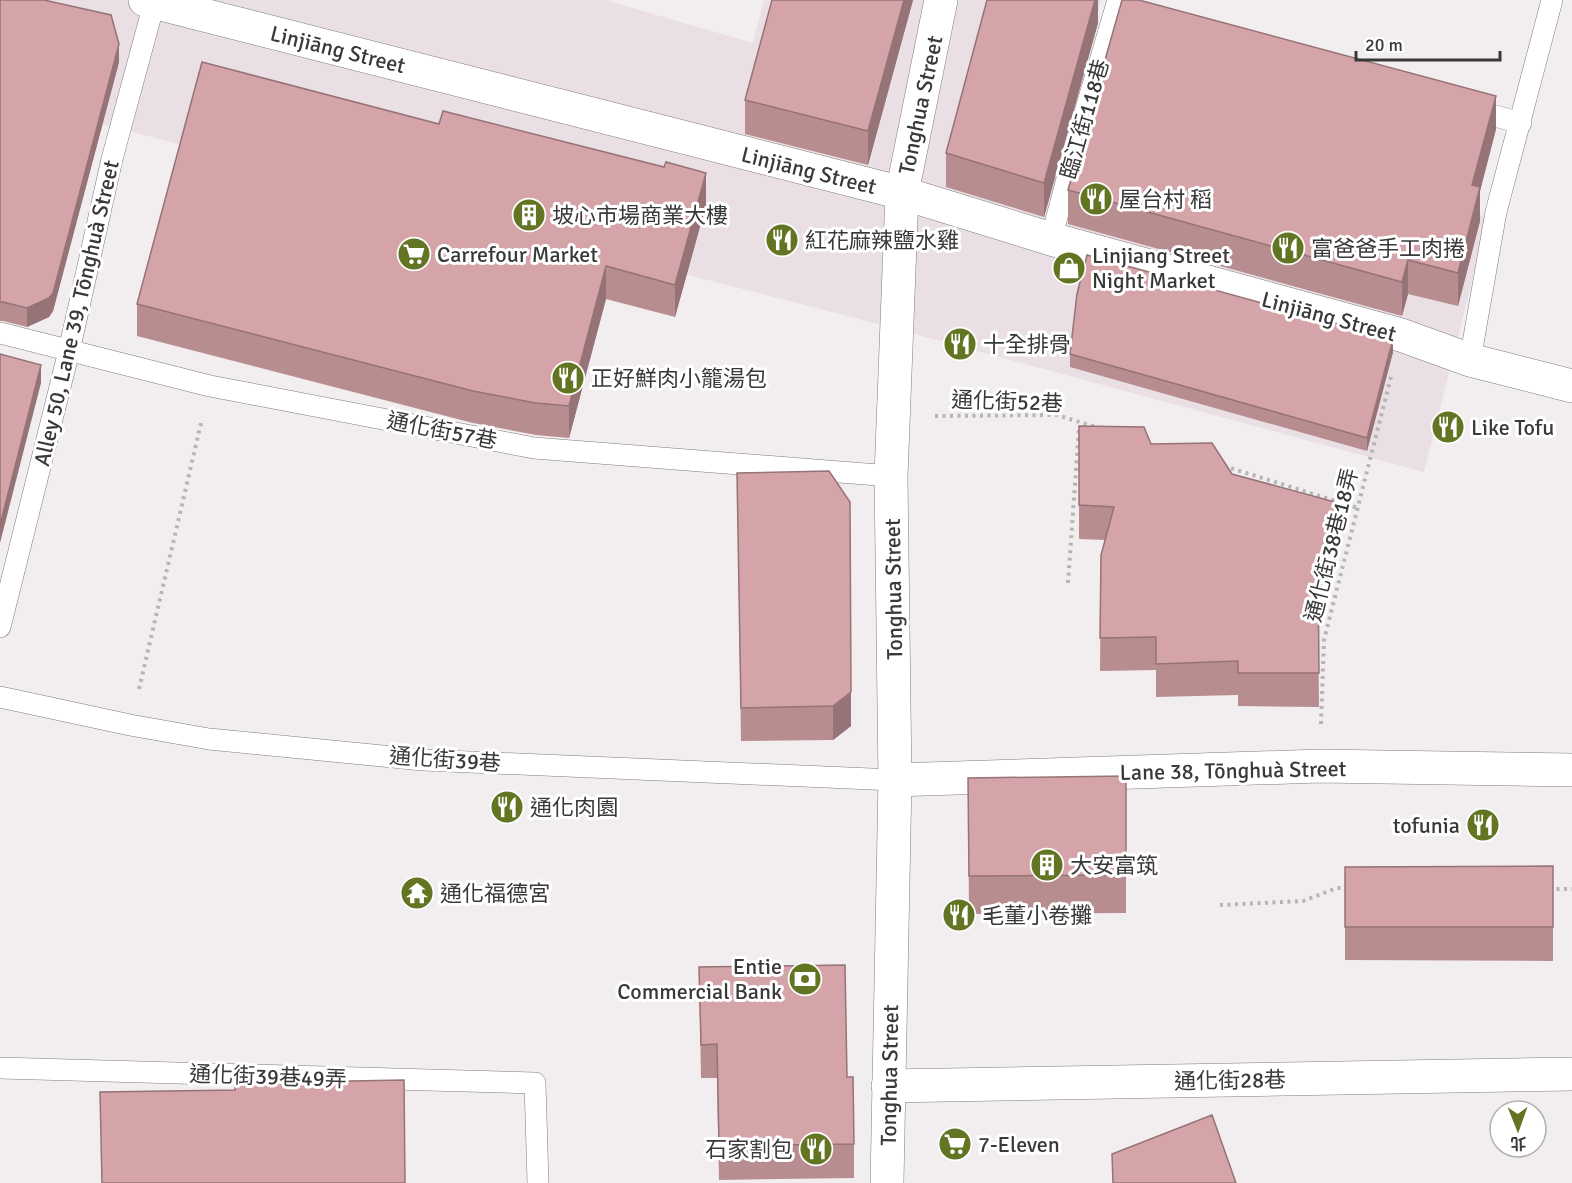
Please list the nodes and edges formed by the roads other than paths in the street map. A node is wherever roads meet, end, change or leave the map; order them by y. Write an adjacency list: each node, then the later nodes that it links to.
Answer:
1 (941, 0): 8 (street, Tonghua Street)
2 (1552, 0): 7 (lane)
3 (151, 1): 8 (street, Linjiāng Street); 11 (lane, Alley 50, Lane 39, Tōnghuà Street)
4 (1117, 7): 5 (lane); 9 (lane, 臨江街118巷)
5 (1138, 20)
6 (1453, 105): 7 (lane)
7 (1521, 123): 12 (lane)
8 (902, 193): 9 (street, Linjiāng Street); 14 (street, Tonghua Street)
9 (1051, 239): 12 (street, Linjiāng Street)
10 (0, 333): 11 (lane, 通化街57巷)
11 (69, 351): 14 (lane, 通化街57巷); 15 (lane, Alley 50, Lane 39, Tōnghuà Street)
12 (1470, 360): 13 (street, Linjiāng Street)
13 (1572, 386)
14 (891, 477): 18 (street, Tonghua Street)
15 (0, 627)
16 (0, 697): 18 (lane, 通化街39巷)
17 (1572, 770): 18 (street, Lane 38, Tōnghuà Street)
18 (895, 780): 21 (street, Tonghua Street)
19 (0, 1068): 22 (lane, 通化街39巷49弄)
20 (1572, 1074): 21 (street, 通化街28巷)
21 (888, 1086): 23 (street, Tonghua Street)
22 (538, 1183)
23 (887, 1183)

